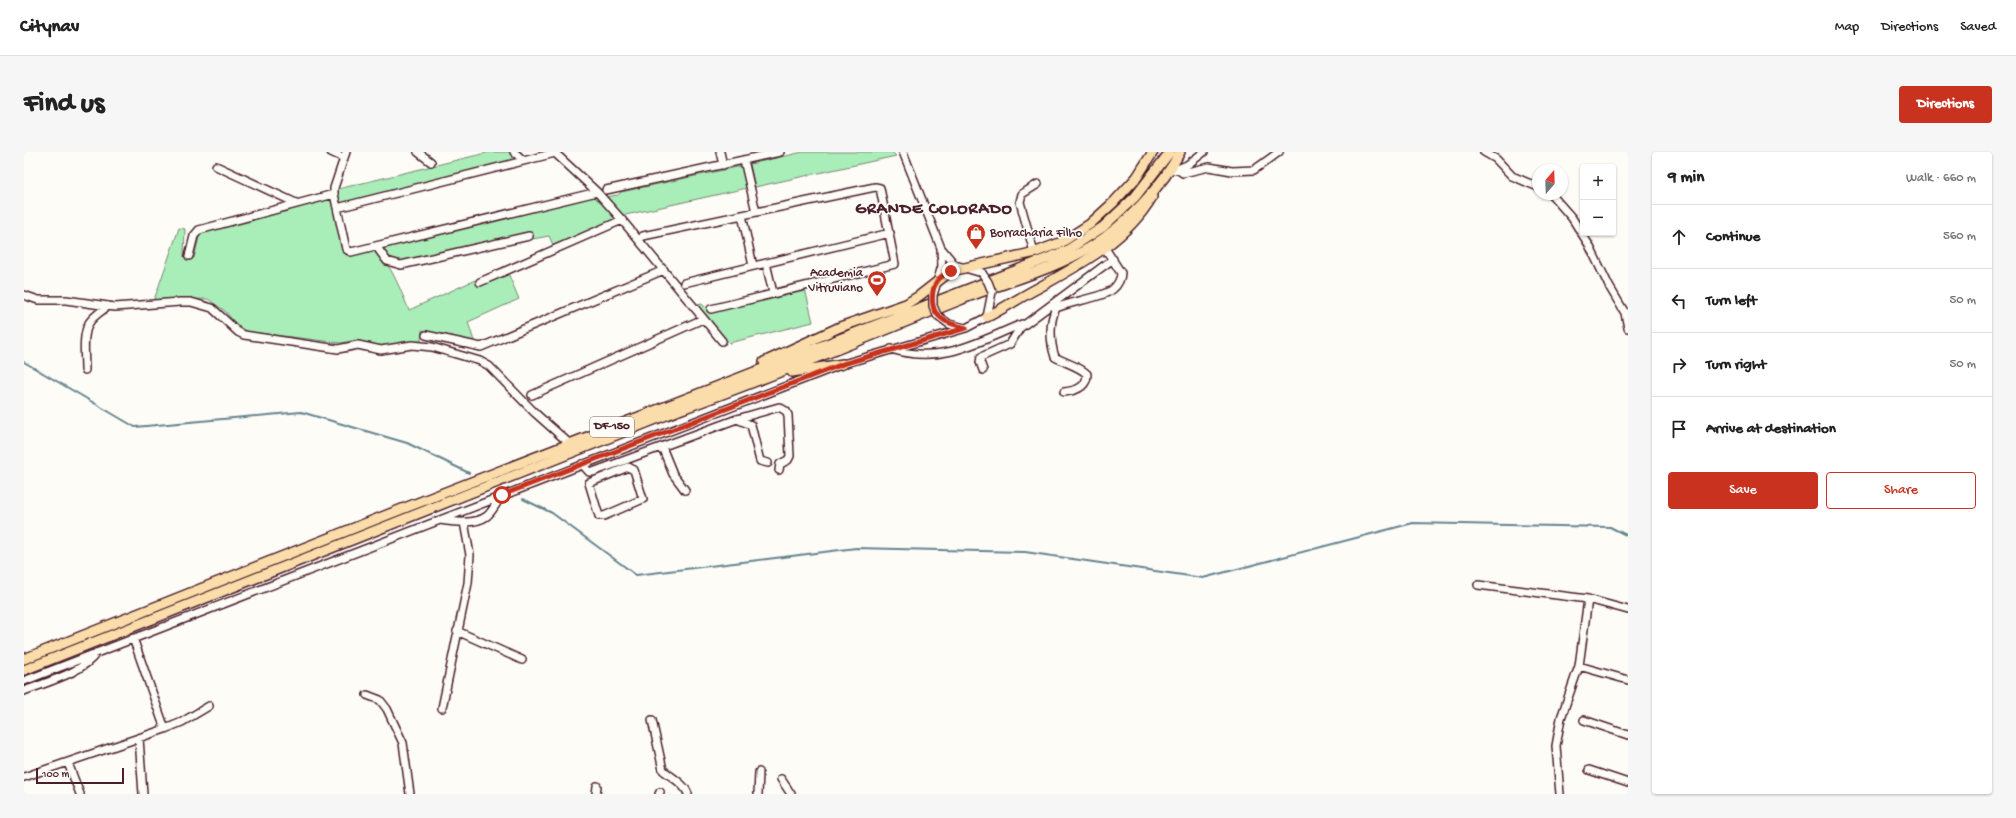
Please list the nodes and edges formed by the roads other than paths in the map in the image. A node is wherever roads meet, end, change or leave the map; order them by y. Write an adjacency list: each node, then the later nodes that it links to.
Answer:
1 (330, 152): 13 (street)
2 (418, 152): 16 (street)
3 (514, 152): 14 (street)
4 (720, 152): 17 (street)
5 (780, 152): 15 (street)
6 (903, 152): 36 (street)
7 (1153, 152): 38 (main road)
8 (1170, 152): 64 (main road, DF-150)
9 (1180, 152): 20 (main road, DF-150)
10 (1204, 152): 19 (street)
11 (1279, 152): 19 (street)
12 (1484, 152): 22 (street)
13 (345, 155): 25 (street)
14 (524, 160): 24 (street); 28 (street)
15 (744, 160): 17 (street); 29 (street)
16 (431, 162)
17 (723, 165): 23 (street)
18 (216, 166): 27 (street)
19 (1177, 169): 20 (street)
20 (1165, 175): 37 (main road); 63 (main road, DF-150)
21 (1038, 184): 38 (street)
22 (1532, 184)
23 (606, 190)
24 (597, 192): 31 (street); 35 (street)
25 (334, 194): 27 (street); 28 (street)
26 (1556, 200): 56 (street)
27 (297, 203): 39 (street)
28 (337, 208): 35 (street)
29 (756, 212): 30 (street); 32 (street)
30 (742, 215): 34 (street); 42 (street)
31 (622, 220): 44 (street); 46 (street)
32 (890, 233): 41 (street); 48 (street)
33 (529, 236): 35 (street)
34 (643, 236)
35 (376, 246)
36 (941, 248): 43 (street); 45 (street)
37 (1105, 248): 40 (street); 52 (main road)
38 (1034, 252): 43 (main road)
39 (189, 256)
40 (1113, 259): 54 (street); 65 (street)
41 (766, 263): 42 (street); 48 (street)
42 (752, 266): 47 (street)
43 (964, 268): 45 (main road); 52 (street, bridge)
44 (664, 270): 53 (street); 57 (street)
45 (937, 281): 55 (street, bridge); 64 (main road)
46 (480, 282)
47 (684, 283)
48 (773, 293): 51 (street)
49 (24, 296): 50 (street)
50 (108, 306): 61 (street); 68 (street)
51 (711, 309)
52 (987, 317): 55 (street)
53 (703, 319): 58 (street); 66 (street)
54 (1028, 322): 59 (street); 62 (street)
55 (966, 328): 59 (street)
56 (1628, 328)
57 (426, 335)
58 (722, 341)
59 (891, 349): 60 (street)
60 (843, 364): 63 (main road); 71 (street)
61 (85, 370)
62 (983, 370)
63 (777, 374): 88 (main road, DF-150)
64 (704, 391): 68 (main road, DF-150)
65 (1064, 392)
66 (532, 395)
67 (737, 419): 69 (street); 70 (street); 72 (street)
68 (570, 444): 84 (main road, DF-150)
69 (662, 447): 73 (street); 74 (street)
70 (768, 463)
71 (582, 464): 73 (street); 75 (street)
72 (779, 470)
73 (608, 471): 73 (street)
74 (685, 490)
75 (502, 495): 76 (street); 77 (street)
76 (440, 520): 77 (street); 82 (street)
77 (464, 522): 81 (street)
78 (1478, 585): 79 (street)
79 (1588, 599): 80 (street); 86 (street)
80 (1628, 610)
81 (457, 631): 85 (street); 95 (street)
82 (133, 638): 83 (street); 98 (street)
83 (96, 652): 87 (street); 89 (street)
84 (24, 659)
85 (522, 660)
86 (1579, 666): 90 (street); 113 (street)
87 (56, 669): 89 (street); 91 (street)
88 (24, 670)
89 (59, 678): 92 (street)
90 (1628, 680)
91 (24, 681)
92 (24, 691)
93 (367, 695): 109 (street)
94 (209, 706): 98 (street)
95 (442, 708)
96 (652, 720): 110 (street)
97 (1584, 720): 99 (street)
98 (165, 729): 100 (street)
99 (1628, 735)
100 (139, 738): 101 (street); 108 (street)
101 (68, 763): 104 (street); 107 (street)
102 (1589, 770): 106 (street)
103 (758, 772): 111 (street)
104 (24, 777)
105 (781, 779): 112 (street)
106 (1628, 782)
107 (80, 794)
108 (143, 794)
109 (410, 794)
110 (688, 794)
111 (758, 794)
112 (791, 794)
113 (1560, 794)

